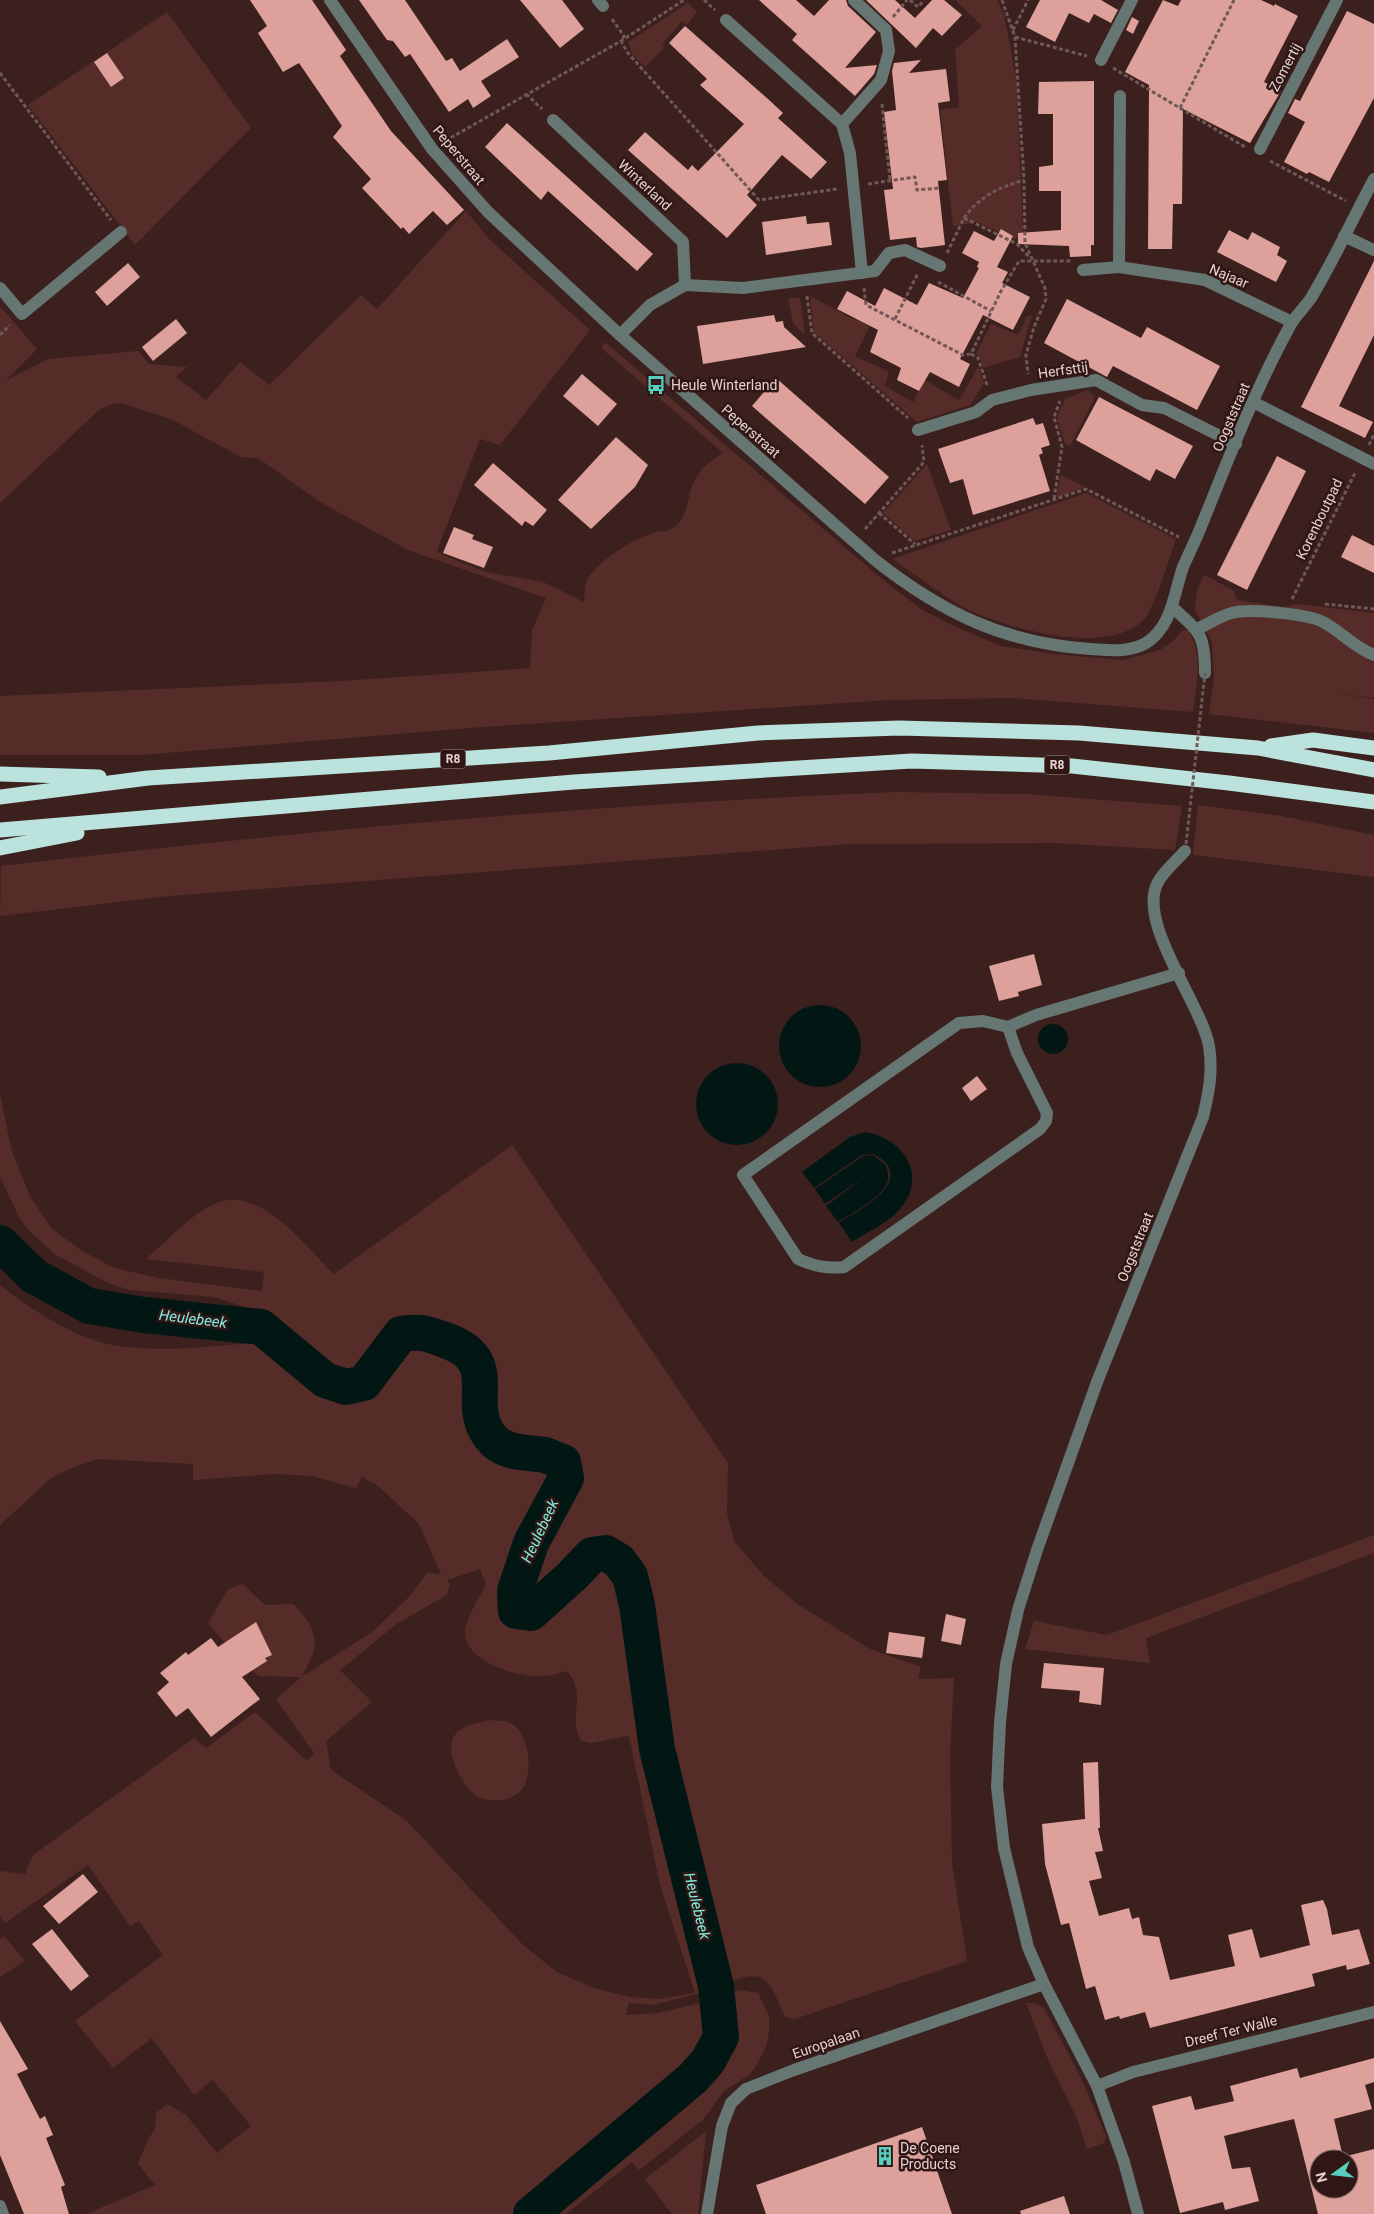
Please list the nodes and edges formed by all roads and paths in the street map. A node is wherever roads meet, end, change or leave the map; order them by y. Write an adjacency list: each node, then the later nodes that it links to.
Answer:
1 (330, 0): 24 (street, Peperstraat)
2 (684, 0): 15 (path)
3 (854, 0): 18 (street)
4 (910, 0): 5 (path)
5 (924, 0)
6 (1002, 0): 13 (path)
7 (1028, 0): 13 (path)
8 (1132, 0): 16 (street)
9 (1234, 0): 21 (path)
10 (1337, 0): 25 (street, Zomertij)
11 (600, 3): 15 (path)
12 (726, 20): 23 (street)
13 (1013, 30): 14 (path)
14 (1015, 37): 16 (path); 28 (path)
15 (621, 41): 19 (path); 29 (path)
16 (1101, 60): 21 (path)
17 (0, 73): 33 (path)
18 (872, 90): 23 (street); 27 (path)
19 (526, 94): 22 (path); 24 (path)
20 (1120, 96): 39 (street)
21 (1180, 108): 25 (path)
22 (553, 120): 43 (street, Winterland)
23 (842, 124): 29 (street)
24 (432, 149): 48 (street, Peperstraat)
25 (1258, 152): 31 (path)
26 (1374, 179): 31 (street, Oogststraat)
27 (890, 180): 29 (path); 30 (path)
28 (1024, 180): 32 (path); 37 (path)
29 (853, 186): 41 (street)
30 (939, 188)
31 (1359, 208): 34 (street, Oogststraat)
32 (964, 218): 37 (path); 38 (path)
33 (120, 232): 44 (street)
34 (1344, 236): 35 (street); 47 (street, Oogststraat)
35 (1374, 250)
36 (924, 259): 38 (street); 41 (street); 46 (path)
37 (1032, 260): 40 (path); 45 (path); 51 (path)
38 (940, 266): 45 (path)
39 (1119, 267): 40 (street, Najaar); 47 (street, Najaar)
40 (1083, 270)
41 (862, 273): 42 (street); 46 (path)
42 (805, 280): 43 (street); 54 (path)
43 (685, 285): 48 (street)
44 (0, 288)
45 (991, 311): 49 (path)
46 (895, 319): 49 (path)
47 (1292, 322): 53 (street, Oogststraat)
48 (620, 335): 61 (street, Peperstraat)
49 (971, 354): 52 (path)
50 (1059, 387): 51 (street, Herfsttij); 56 (street, Herfsttij); 59 (path)
51 (1031, 390): 52 (street, Herfsttij)
52 (992, 400): 54 (street, Herfsttij)
53 (1253, 402): 56 (street, Oogststraat); 57 (street)
54 (918, 430): 60 (path)
55 (1374, 434): 57 (path, Korenboutpad)
56 (1236, 444): 62 (street, Oogststraat)
57 (1362, 459): 58 (street); 65 (path, Korenboutpad)
58 (1374, 464)
59 (1054, 500): 62 (path); 63 (path)
60 (879, 513): 61 (path); 63 (path)
61 (854, 541): 64 (street, Peperstraat)
62 (1193, 544): 68 (street, Oogststraat)
63 (916, 545): 64 (path)
64 (875, 560): 68 (street, Peperstraat)
65 (1292, 600): 66 (path); 70 (path, Korenboutpad)
66 (1301, 601)
67 (1319, 603): 69 (path)
68 (1172, 607): 71 (street)
69 (1374, 609)
70 (1286, 614): 71 (street); 72 (street)
71 (1197, 629): 73 (street)
72 (1374, 656)
73 (1205, 673): 83 (path, bridge)
74 (1258, 748): 75 (highway); 76 (highway, R8); 78 (highway, R8)
75 (1374, 748)
76 (1374, 770)
77 (0, 774): 78 (highway, R8)
78 (148, 778): 79 (highway, R8)
79 (0, 798)
80 (1374, 802): 81 (highway, R8)
81 (147, 819): 82 (highway, R8); 84 (highway, R8)
82 (0, 830)
83 (1186, 847): 85 (street, Oogststraat)
84 (0, 848)
85 (1179, 973): 86 (street); 87 (street, Oogststraat)
86 (1008, 1027): 86 (street)
87 (1044, 1984): 89 (street); 92 (street, Europalaan)
88 (1374, 2012): 89 (street, Dreef Ter Walle)
89 (1097, 2086): 93 (street)
90 (0, 2206): 91 (street)
91 (3, 2214)
92 (707, 2214)
93 (1138, 2214)

